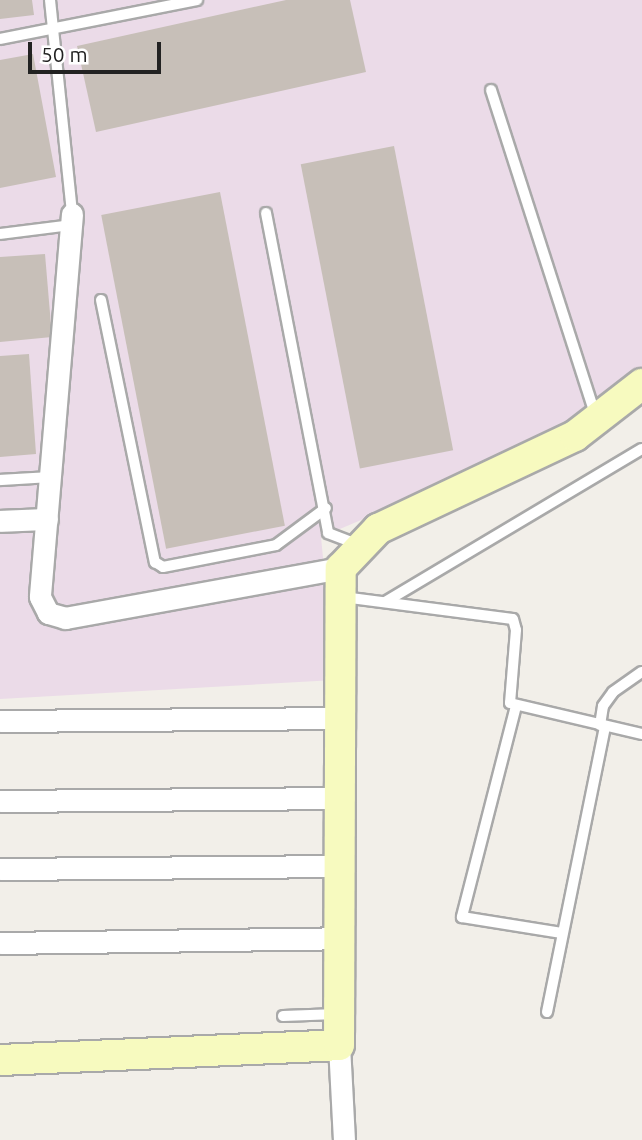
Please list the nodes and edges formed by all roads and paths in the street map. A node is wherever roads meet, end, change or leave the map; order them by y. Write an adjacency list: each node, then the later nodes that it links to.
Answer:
1 (50, 0): 3 (lane)
2 (197, 0): 3 (lane)
3 (53, 28): 4 (lane); 7 (lane)
4 (0, 38)
5 (491, 90): 11 (lane)
6 (266, 214): 15 (lane)
7 (72, 220): 8 (lane); 13 (street)
8 (0, 234)
9 (101, 300): 15 (lane)
10 (642, 384): 11 (street)
11 (597, 419): 18 (street)
12 (642, 449): 20 (lane)
13 (50, 477): 14 (lane); 16 (street)
14 (0, 480)
15 (326, 508): 18 (lane)
16 (47, 519): 17 (street); 19 (street)
17 (0, 521)
18 (361, 546): 19 (street)
19 (341, 582): 20 (lane); 23 (street)
20 (385, 602): 22 (lane)
21 (642, 672): 25 (lane)
22 (516, 706): 25 (lane); 31 (lane)
23 (340, 718): 24 (street); 27 (street)
24 (0, 721)
25 (602, 725): 26 (lane); 31 (lane)
26 (642, 734)
27 (340, 798): 28 (street); 29 (street)
28 (0, 801)
29 (340, 866): 30 (street); 32 (street)
30 (0, 869)
31 (562, 933): 34 (lane)
32 (340, 939): 33 (street); 35 (street)
33 (0, 943)
34 (547, 1012)
35 (339, 1014): 36 (lane); 37 (street)
36 (284, 1016)
37 (339, 1045): 38 (street); 39 (street)
38 (0, 1060)
39 (344, 1140)

